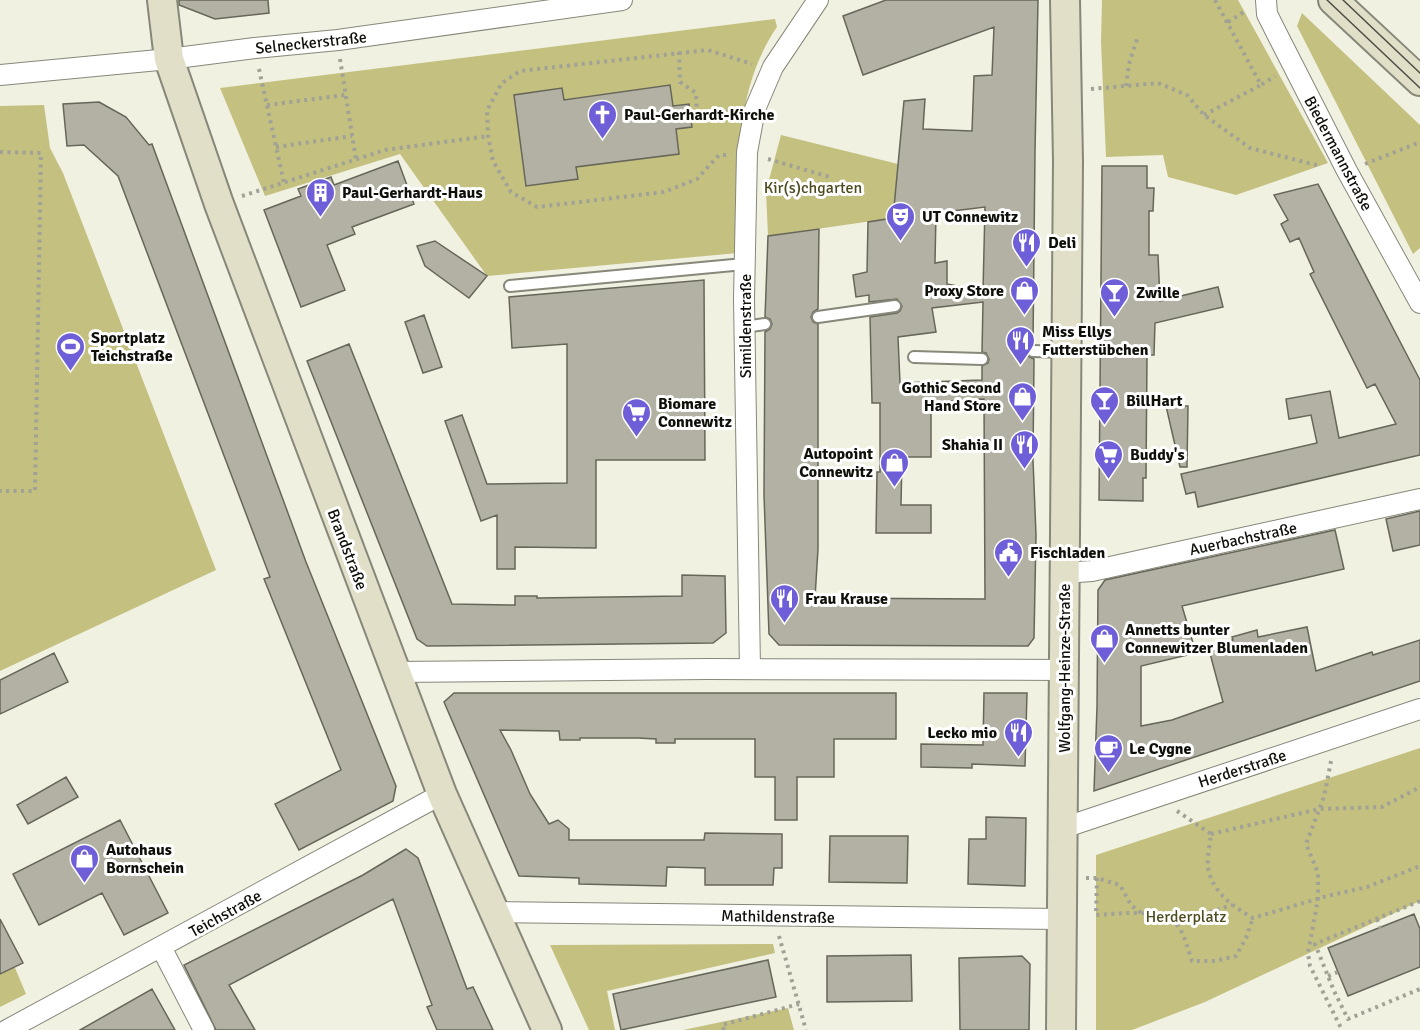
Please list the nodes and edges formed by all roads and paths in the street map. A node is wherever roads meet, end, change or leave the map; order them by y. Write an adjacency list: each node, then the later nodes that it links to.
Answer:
1 (162, 0): 13 (main road, Brandstraße)
2 (818, 0): 15 (street, Simildenstraße)
3 (1065, 0): 34 (main road, Wolfgang-Heinze-Straße)
4 (1085, 0): 20 (main road, Wolfgang-Heinze-Straße)
5 (1215, 0): 18 (path)
6 (1266, 0): 14 (street, Biedermannstraße)
7 (1333, 0): 17 (main road)
8 (609, 1): 10 (street, Selneckerstraße)
9 (1137, 39): 19 (path)
10 (338, 40): 11 (street, Selneckerstraße); 21 (path)
11 (255, 48): 13 (street, Selneckerstraße); 22 (path)
12 (679, 52): 15 (path); 24 (path); 28 (path)
13 (169, 59): 16 (street, Selneckerstraße); 55 (main road, Brandstraße)
14 (1293, 65): 18 (path); 35 (street, Biedermannstraße)
15 (773, 67): 32 (street, Simildenstraße)
16 (0, 75)
17 (1420, 81)
18 (1261, 85): 25 (path)
19 (1126, 86): 20 (path); 25 (path)
20 (1083, 89): 34 (main road, Wolfgang-Heinze-Straße)
21 (345, 95): 22 (path); 27 (path)
22 (267, 105): 30 (path)
23 (709, 113): 24 (path)
24 (697, 114): 26 (path)
25 (1204, 115): 35 (path)
26 (690, 116)
27 (352, 136): 30 (path); 33 (path)
28 (488, 136): 32 (path); 33 (path)
29 (1420, 142): 35 (path)
30 (276, 147): 37 (path)
31 (0, 152): 50 (path)
32 (747, 152): 36 (path); 39 (street, Simildenstraße)
33 (356, 160): 37 (path)
34 (1068, 161): 47 (main road, Wolfgang-Heinze-Straße)
35 (1347, 171): 41 (street, Biedermannstraße)
36 (830, 177)
37 (284, 183): 38 (path)
38 (245, 195)
39 (744, 264): 40 (lane); 45 (street, Simildenstraße)
40 (510, 286)
41 (1420, 303)
42 (895, 306): 43 (lane)
43 (818, 317)
44 (765, 324): 45 (lane)
45 (744, 327): 53 (street, Simildenstraße)
46 (1034, 351): 47 (lane)
47 (1066, 352): 52 (main road, Wolfgang-Heinze-Straße)
48 (914, 357): 49 (lane)
49 (982, 359)
50 (0, 491)
51 (1420, 498): 52 (street, Auerbachstraße)
52 (1064, 573): 54 (main road, Wolfgang-Heinze-Straße)
53 (750, 669): 54 (street); 55 (street)
54 (1064, 670): 62 (main road, Wolfgang-Heinze-Straße)
55 (395, 672): 59 (main road, Brandstraße)
56 (1420, 709): 57 (street, Herderstraße)
57 (1336, 737): 60 (path); 62 (street, Herderstraße)
58 (1420, 787): 60 (path)
59 (442, 794): 70 (main road, Brandstraße); 78 (street, Teichstraße)
60 (1318, 809): 63 (path); 67 (path)
61 (1192, 822): 63 (path)
62 (1063, 828): 65 (main road, Wolfgang-Heinze-Straße)
63 (1211, 834): 69 (path)
64 (1420, 866): 67 (path)
65 (1062, 878): 66 (path); 75 (main road, Wolfgang-Heinze-Straße)
66 (1097, 878): 71 (path); 71 (path)
67 (1318, 899): 74 (path); 89 (path)
68 (1420, 901): 76 (path)
69 (1232, 906): 73 (path); 74 (path)
70 (494, 912): 72 (street, Mathildenstraße); 85 (main road, Brandstraße)
71 (1141, 914): 73 (path)
72 (774, 916): 75 (street, Mathildenstraße); 82 (path)
73 (1165, 917): 74 (path)
74 (1253, 918)
75 (1062, 919): 88 (main road, Wolfgang-Heinze-Straße)
76 (1377, 919): 77 (path); 80 (path)
77 (1380, 928)
78 (161, 947): 83 (street, Teichstraße); 84 (street)
79 (1338, 972): 80 (path)
80 (1328, 976): 81 (path)
81 (1420, 989)
82 (799, 1004): 86 (path); 87 (path)
83 (8, 1030)
84 (204, 1030)
85 (548, 1030)
86 (724, 1030)
87 (806, 1030)
88 (1061, 1030)
89 (1342, 1030)

